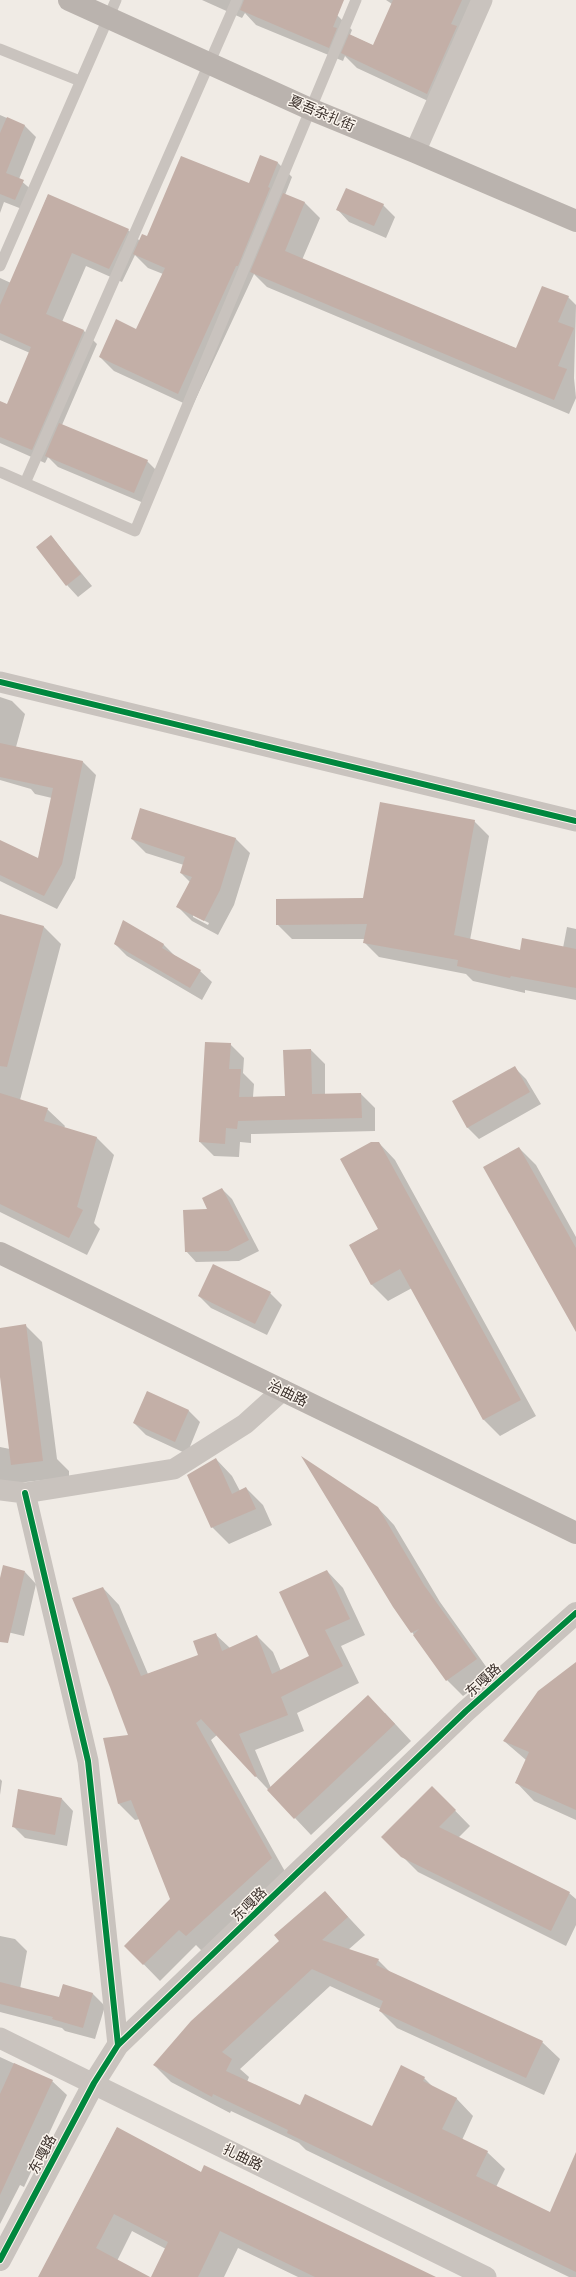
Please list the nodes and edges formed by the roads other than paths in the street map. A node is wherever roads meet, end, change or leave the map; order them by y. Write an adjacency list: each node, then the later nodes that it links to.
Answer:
1 (69, 0): 5 (main road, 夏吾杂扎街)
2 (237, 0): 7 (lane)
3 (356, 0): 9 (lane)
4 (482, 0): 10 (street)
5 (112, 9): 7 (main road, 夏吾杂扎街); 8 (lane)
6 (0, 49): 8 (lane)
7 (210, 63): 9 (main road, 夏吾杂扎街); 14 (lane)
8 (80, 81): 12 (lane)
9 (310, 109): 10 (main road, 夏吾杂扎街); 14 (lane)
10 (415, 152): 11 (main road, 夏吾杂扎街)
11 (576, 221)
12 (0, 266)
13 (0, 472): 14 (lane)
14 (25, 483)
15 (0, 682): 16 (street)
16 (576, 821)
17 (0, 1253): 18 (main road, 治曲路)
18 (282, 1390): 20 (street); 21 (main road, 治曲路)
19 (0, 1490): 20 (street)
20 (25, 1493): 24 (street)
21 (576, 1533)
22 (576, 1613): 24 (street, 东嘎路)
23 (0, 2038): 25 (street, 扎曲路)
24 (118, 2046): 25 (street, 东嘎路)
25 (94, 2083): 26 (street, 东嘎路); 27 (street, 扎曲路)
26 (0, 2260)
27 (486, 2277)

